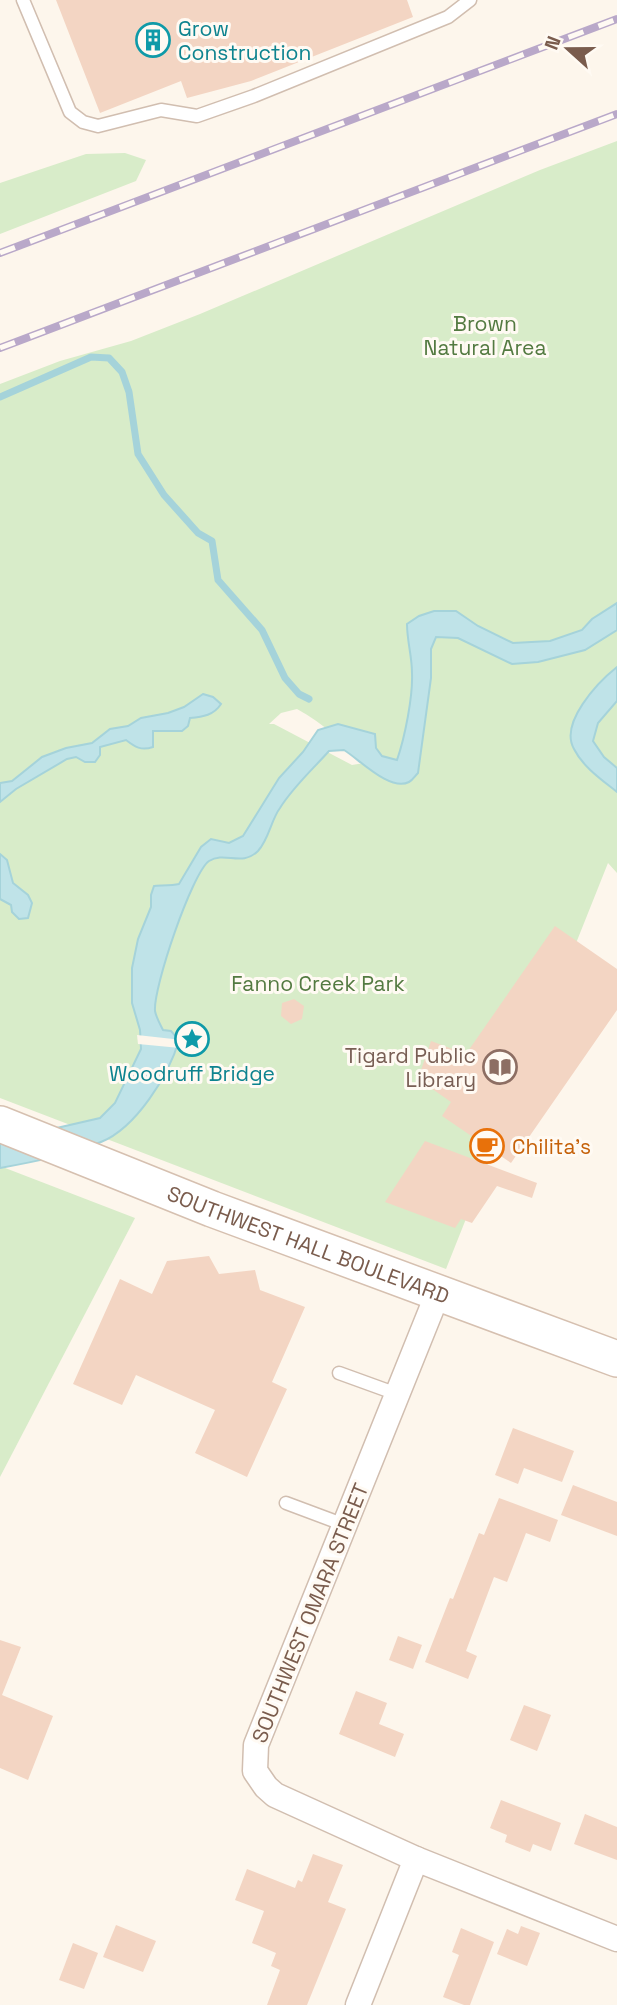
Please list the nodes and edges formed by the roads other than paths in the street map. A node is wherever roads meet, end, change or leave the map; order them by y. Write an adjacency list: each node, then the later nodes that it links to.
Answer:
1 (23, 0): 2 (lane)
2 (468, 1)
3 (0, 1124): 4 (main road, SOUTHWEST HALL BOULEVARD)
4 (438, 1293): 5 (main road, SOUTHWEST HALL BOULEVARD); 7 (street, SOUTHWEST OMARA STREET)
5 (617, 1359)
6 (339, 1373): 7 (lane)
7 (397, 1394): 9 (street, SOUTHWEST OMARA STREET)
8 (286, 1503): 9 (lane)
9 (345, 1525): 10 (street, SOUTHWEST OMARA STREET)
10 (416, 1859): 11 (street, SOUTHWEST OMARA STREET); 12 (street)
11 (617, 1939)
12 (358, 2005)

